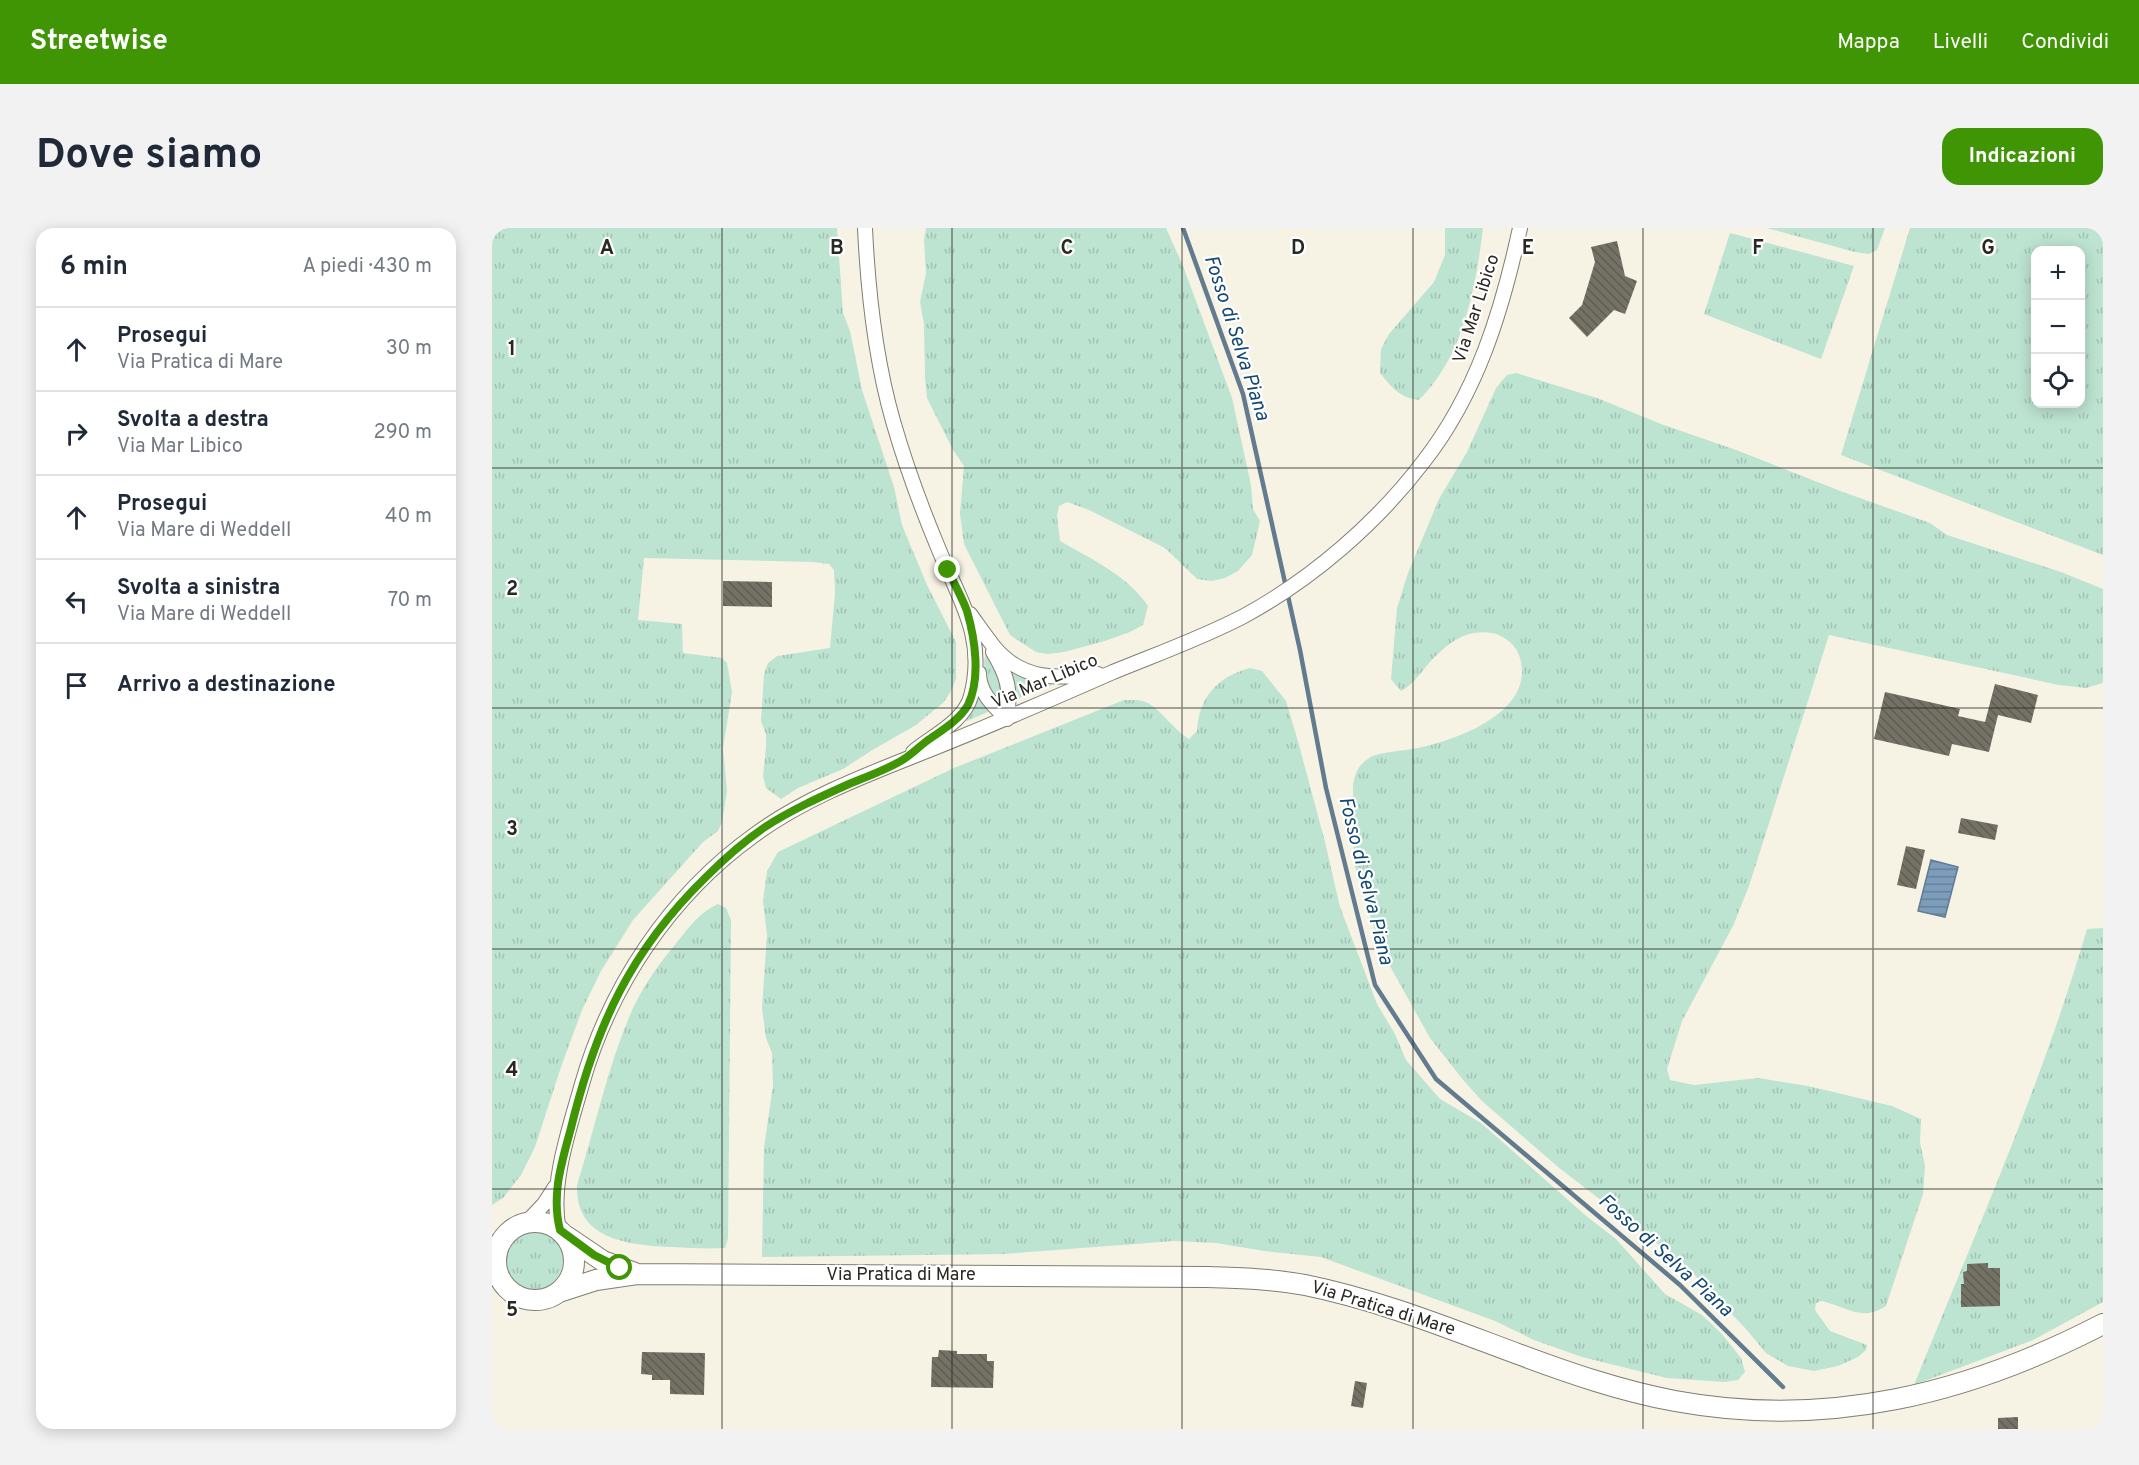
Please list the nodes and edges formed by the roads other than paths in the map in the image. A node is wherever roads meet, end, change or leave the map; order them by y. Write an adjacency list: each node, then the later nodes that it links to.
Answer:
1 (865, 228): 3 (street)
2 (1520, 228): 4 (street, Via Mar Libico)
3 (966, 610): 4 (street); 5 (street); 5 (street); 6 (street)
4 (1114, 672): 5 (street, Via Mar Libico)
5 (1007, 719): 6 (street, Via Mar Libico)
6 (901, 762): 7 (street, Via Mar Libico)
7 (557, 1182): 8 (street, Via Mar Libico); 9 (street, Via Mar Libico)
8 (526, 1222): 9 (street); 10 (street)
9 (562, 1233): 11 (street, Via Pratica di Mare); 13 (street)
10 (496, 1245): 12 (street)
11 (637, 1274): 13 (street, Via Pratica di Mare); 14 (street, Via Pratica di Mare)
12 (499, 1284): 13 (street)
13 (562, 1291)
14 (2103, 1324)

